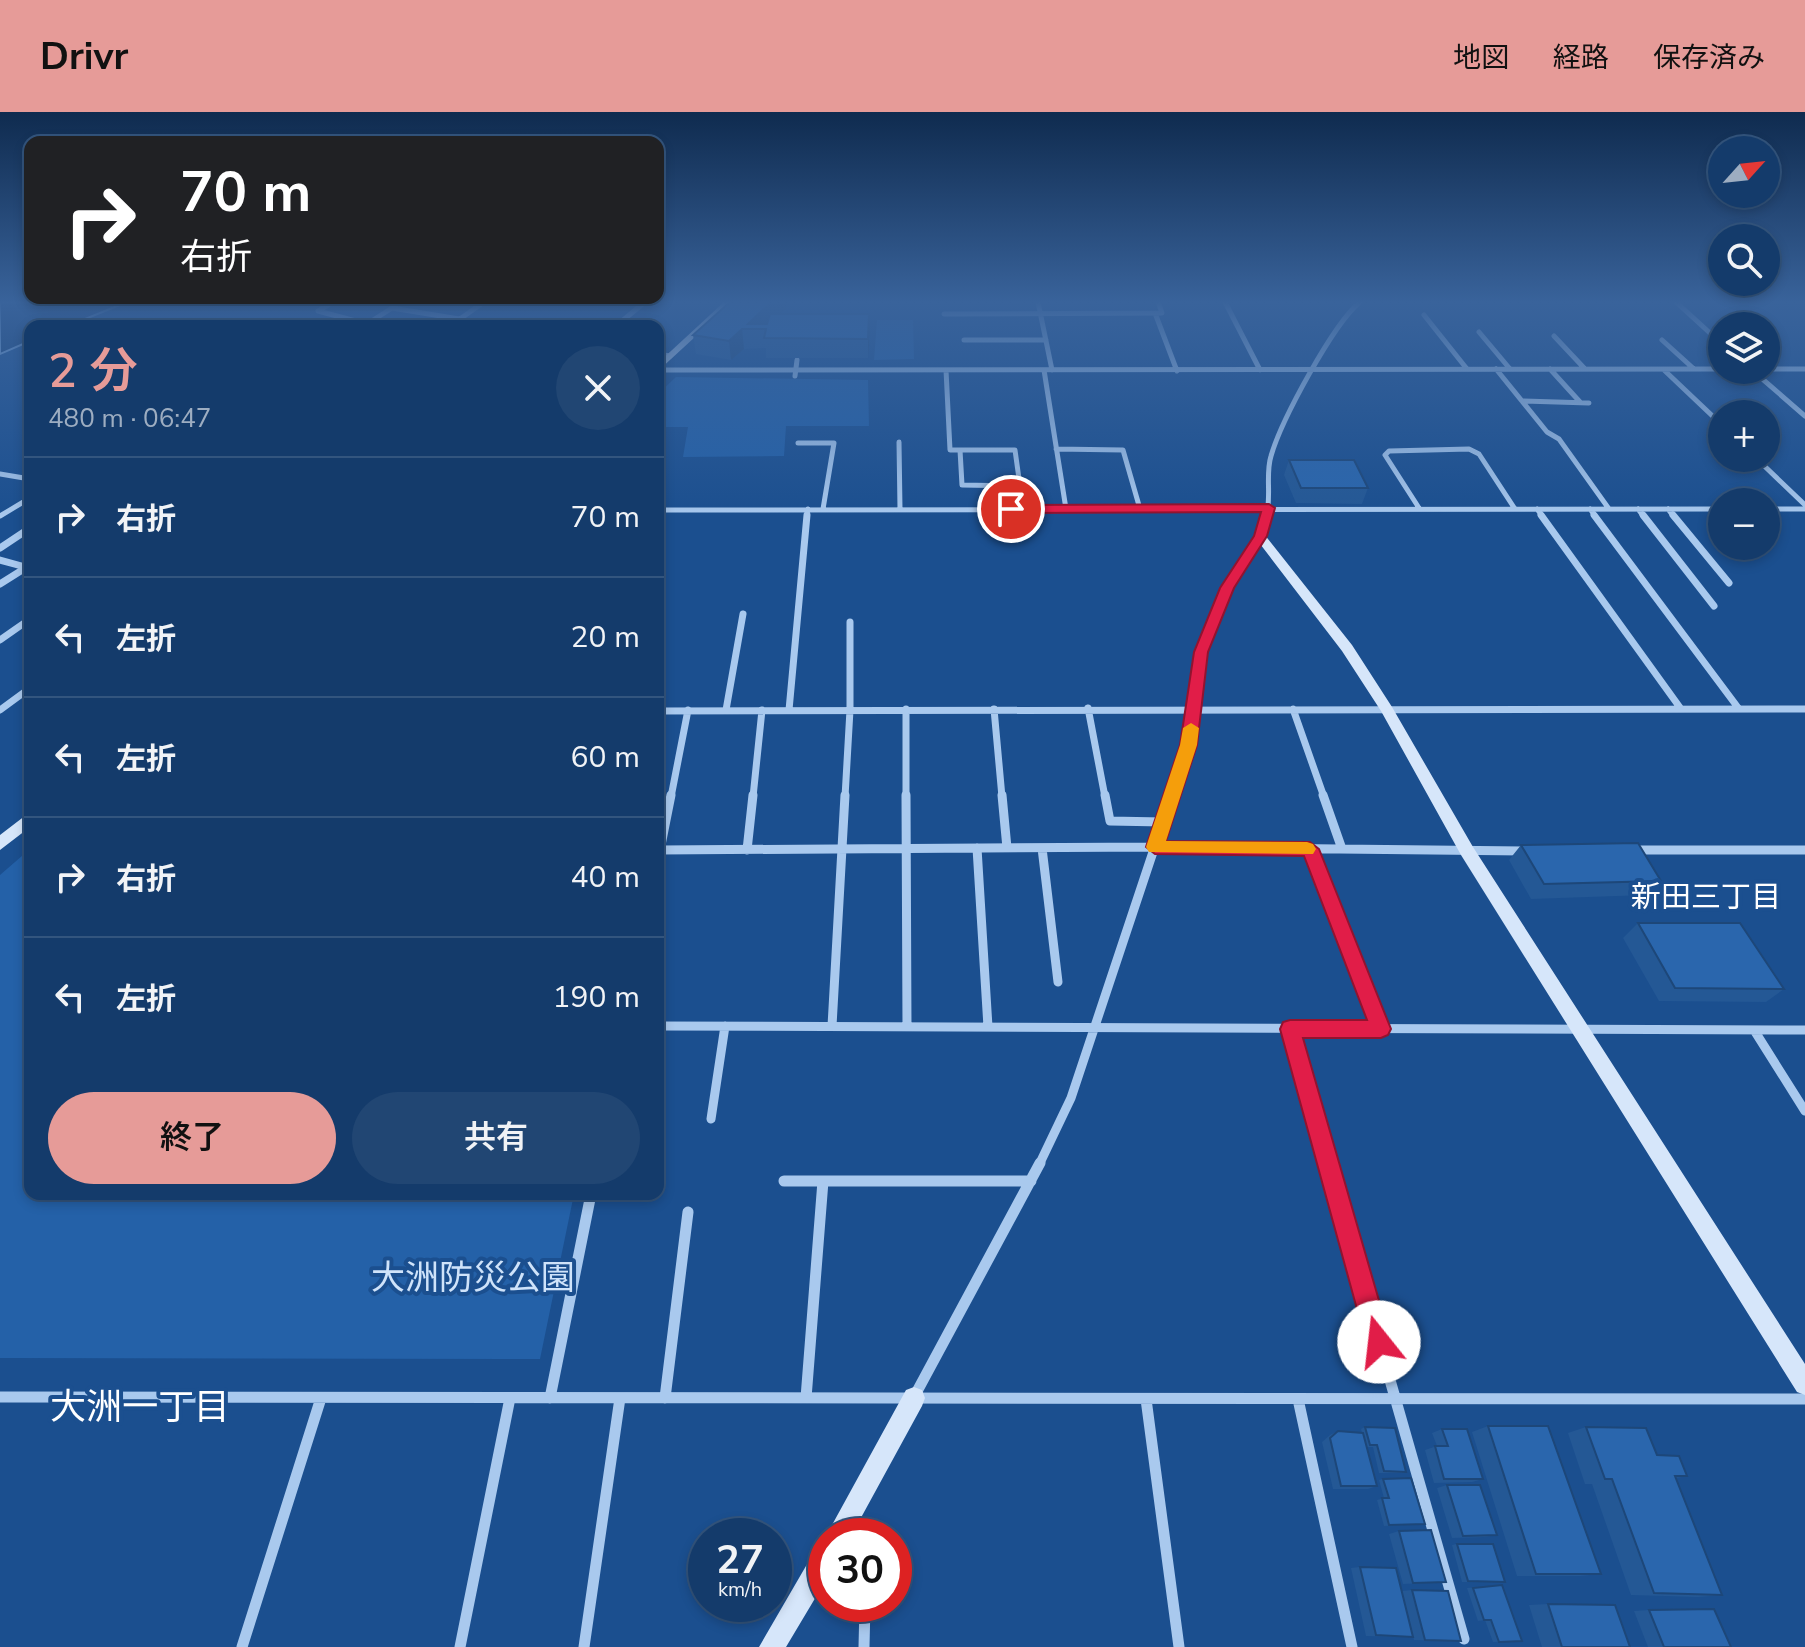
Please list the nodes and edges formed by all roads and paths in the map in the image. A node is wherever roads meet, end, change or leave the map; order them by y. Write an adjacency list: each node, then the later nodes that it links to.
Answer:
1 (946, 374): 15 (street)
2 (1045, 374): 16 (street)
3 (1309, 374): 22 (street)
4 (1500, 374): 8 (street)
5 (1554, 374): 9 (street)
6 (1669, 374): 11 (street)
7 (1768, 384): 12 (street)
8 (1522, 401): 9 (street); 33 (street)
9 (1580, 402): 10 (street)
10 (1589, 403)
11 (1708, 411)
12 (1805, 416)
13 (899, 442): 27 (street)
14 (798, 443): 26 (street)
15 (960, 449): 15 (street)
16 (1056, 449): 28 (street); 29 (street)
17 (1770, 472): 21 (street)
18 (0, 474): 19 (street)
19 (24, 478)
20 (24, 502): 38 (street)
21 (1805, 507): 24 (street)
22 (1269, 508): 23 (street); 29 (street); 40 (street)
23 (1419, 508): 30 (street); 30 (street)
24 (1780, 508)
25 (808, 509): 26 (street); 37 (street); 65 (street)
26 (823, 509): 27 (street)
27 (900, 509): 28 (street)
28 (1066, 509): 29 (street)
29 (1140, 509)
30 (1515, 509): 31 (street)
31 (1537, 509): 32 (street); 58 (street)
32 (1590, 509): 33 (street); 59 (street)
33 (1609, 509): 34 (street)
34 (1638, 509): 35 (street); 47 (street)
35 (1668, 509): 36 (street); 45 (street)
36 (1708, 509)
37 (664, 510)
38 (0, 516)
39 (24, 532): 41 (street)
40 (1260, 536): 54 (street); 67 (street)
41 (0, 548)
42 (0, 560): 43 (street)
43 (24, 567)
44 (24, 570): 46 (street)
45 (1729, 583)
46 (0, 584)
47 (1714, 606)
48 (743, 614): 63 (street)
49 (850, 622): 66 (street)
50 (24, 623): 51 (street)
51 (0, 640)
52 (24, 692): 61 (street)
53 (1088, 708): 54 (street); 56 (street); 70 (street)
54 (1194, 708): 57 (street); 70 (street)
55 (906, 709): 56 (street); 66 (street); 79 (street)
56 (994, 709): 76 (street)
57 (1293, 709): 67 (street); 81 (street)
58 (1681, 709): 59 (street); 67 (street)
59 (1739, 709): 60 (street)
60 (1802, 709): 69 (street)
61 (0, 710)
62 (688, 710): 63 (street); 68 (street); 72 (street)
63 (726, 710): 64 (street)
64 (762, 710): 65 (street); 82 (street)
65 (789, 710): 66 (street)
66 (850, 710): 78 (street)
67 (1387, 710): 85 (street)
68 (664, 711)
69 (1805, 716)
70 (1163, 822): 74 (street)
71 (24, 823): 73 (street)
72 (664, 830)
73 (0, 844)
74 (1155, 847): 77 (street); 80 (street); 94 (street)
75 (977, 848): 76 (street); 79 (street); 93 (street)
76 (1007, 848): 77 (street)
77 (1042, 848): 88 (street)
78 (842, 849): 79 (street); 82 (street); 91 (street)
79 (906, 849): 92 (street)
80 (1310, 849): 81 (street); 96 (street)
81 (1342, 849): 85 (street)
82 (747, 850): 87 (street)
83 (1620, 850): 84 (street)
84 (1805, 850)
85 (1467, 851): 86 (street); 97 (street)
86 (1528, 851)
87 (664, 855)
88 (1058, 982)
89 (664, 1026): 90 (street)
90 (725, 1026): 91 (street); 101 (street)
91 (832, 1026): 92 (street)
92 (907, 1027): 93 (street)
93 (988, 1027): 94 (street)
94 (1094, 1027): 95 (street); 104 (street)
95 (1290, 1029): 96 (street); 118 (street)
96 (1381, 1029): 97 (street)
97 (1581, 1030): 98 (street); 107 (street)
98 (1754, 1030): 99 (street); 100 (street)
99 (1805, 1030)
100 (1805, 1111)
101 (711, 1119)
102 (784, 1181): 103 (street)
103 (823, 1181): 104 (street); 114 (street)
104 (1031, 1181): 115 (street)
105 (590, 1200): 111 (street)
106 (688, 1212): 113 (street)
107 (1805, 1384)
108 (0, 1397): 109 (street)
109 (321, 1398): 110 (street); 124 (street)
110 (510, 1398): 111 (street); 125 (street)
111 (550, 1398): 112 (street)
112 (620, 1398): 113 (street); 126 (street)
113 (665, 1398): 114 (street)
114 (806, 1398): 115 (street)
115 (914, 1398): 116 (street); 120 (street)
116 (1146, 1399): 117 (street); 129 (street)
117 (1298, 1399): 118 (street); 130 (street)
118 (1395, 1399): 119 (street); 123 (street)
119 (1805, 1399)
120 (854, 1518)
121 (808, 1586): 127 (street)
122 (865, 1622): 128 (street)
123 (1464, 1639)
124 (242, 1647)
125 (460, 1647)
126 (584, 1647)
127 (772, 1647)
128 (864, 1647)
129 (1179, 1647)
130 (1352, 1647)

